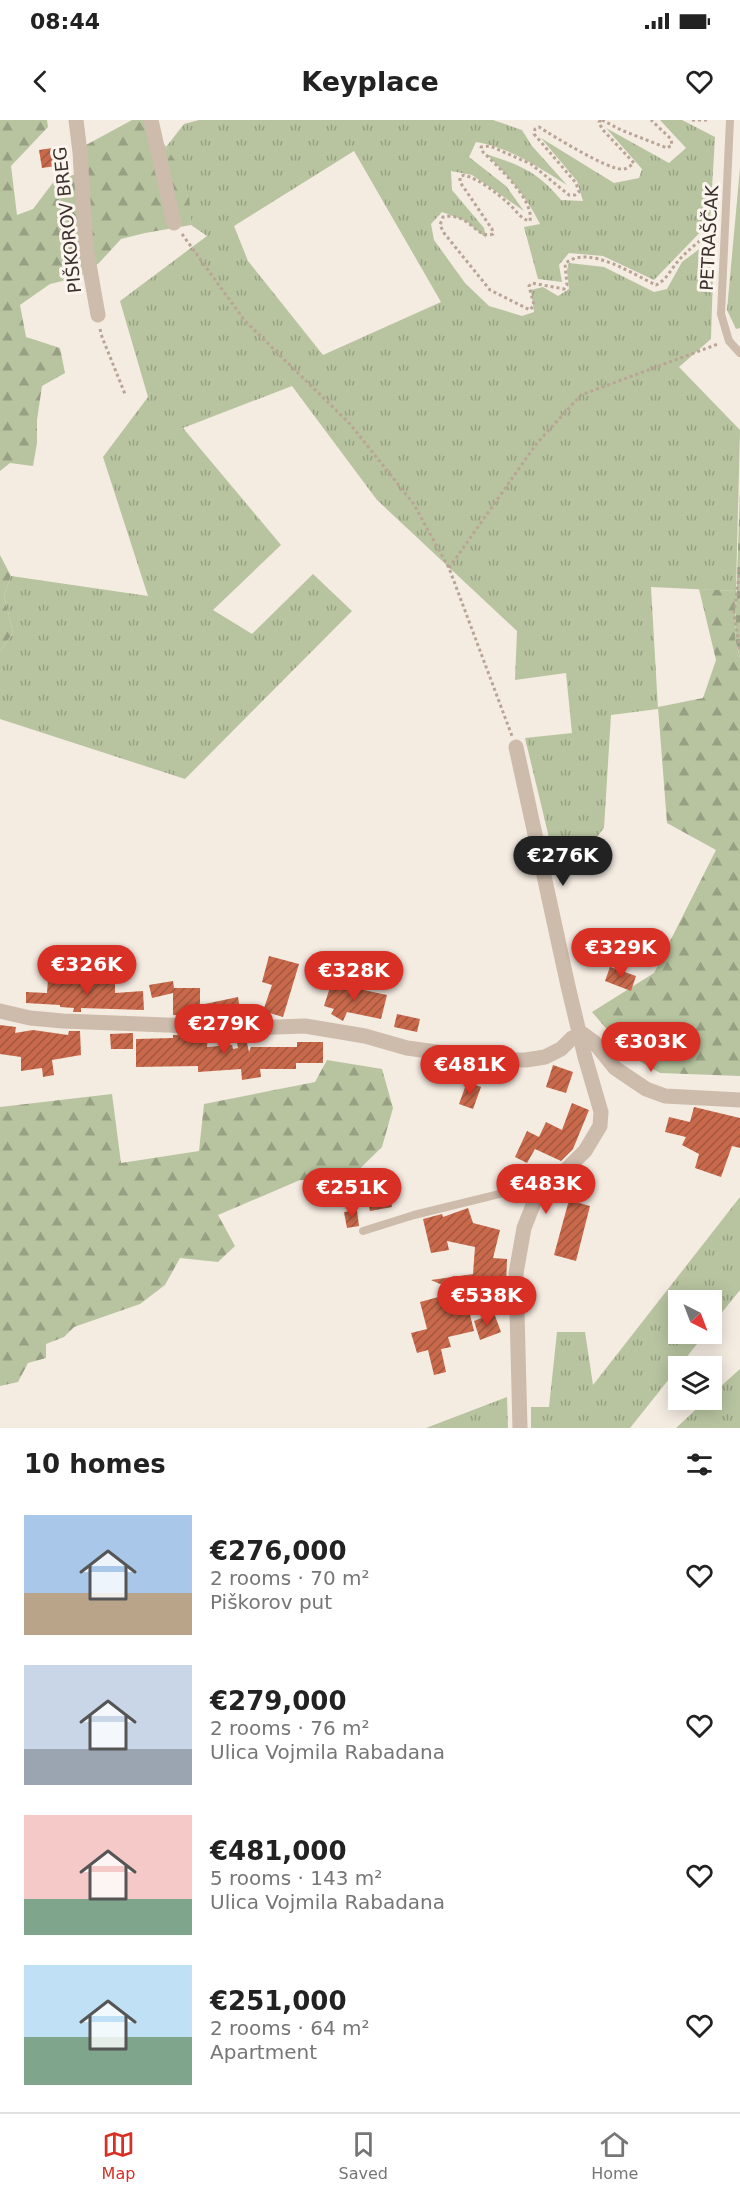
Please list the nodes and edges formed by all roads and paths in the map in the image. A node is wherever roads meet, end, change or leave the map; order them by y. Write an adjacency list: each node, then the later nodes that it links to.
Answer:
1 (76, 120): 10 (street, PIŠKOROV BREG)
2 (151, 120): 9 (street)
3 (601, 120): 4 (path); 8 (path)
4 (651, 120)
5 (692, 120): 6 (path)
6 (710, 120)
7 (730, 120): 8 (lane, PETRAŠČAK)
8 (725, 222): 11 (lane, PETRAŠČAK)
9 (174, 223): 14 (path)
10 (98, 315): 13 (path)
11 (729, 341): 12 (lane, PETRAŠČAK); 14 (path)
12 (740, 352)
13 (126, 394)
14 (449, 567): 17 (path)
15 (740, 569): 16 (path)
16 (740, 651)
17 (516, 747): 19 (street)
18 (0, 1011): 19 (street)
19 (580, 1034): 20 (street); 21 (street)
20 (740, 1100)
21 (542, 1192): 22 (lane); 23 (street)
22 (363, 1231)
23 (520, 1428)

